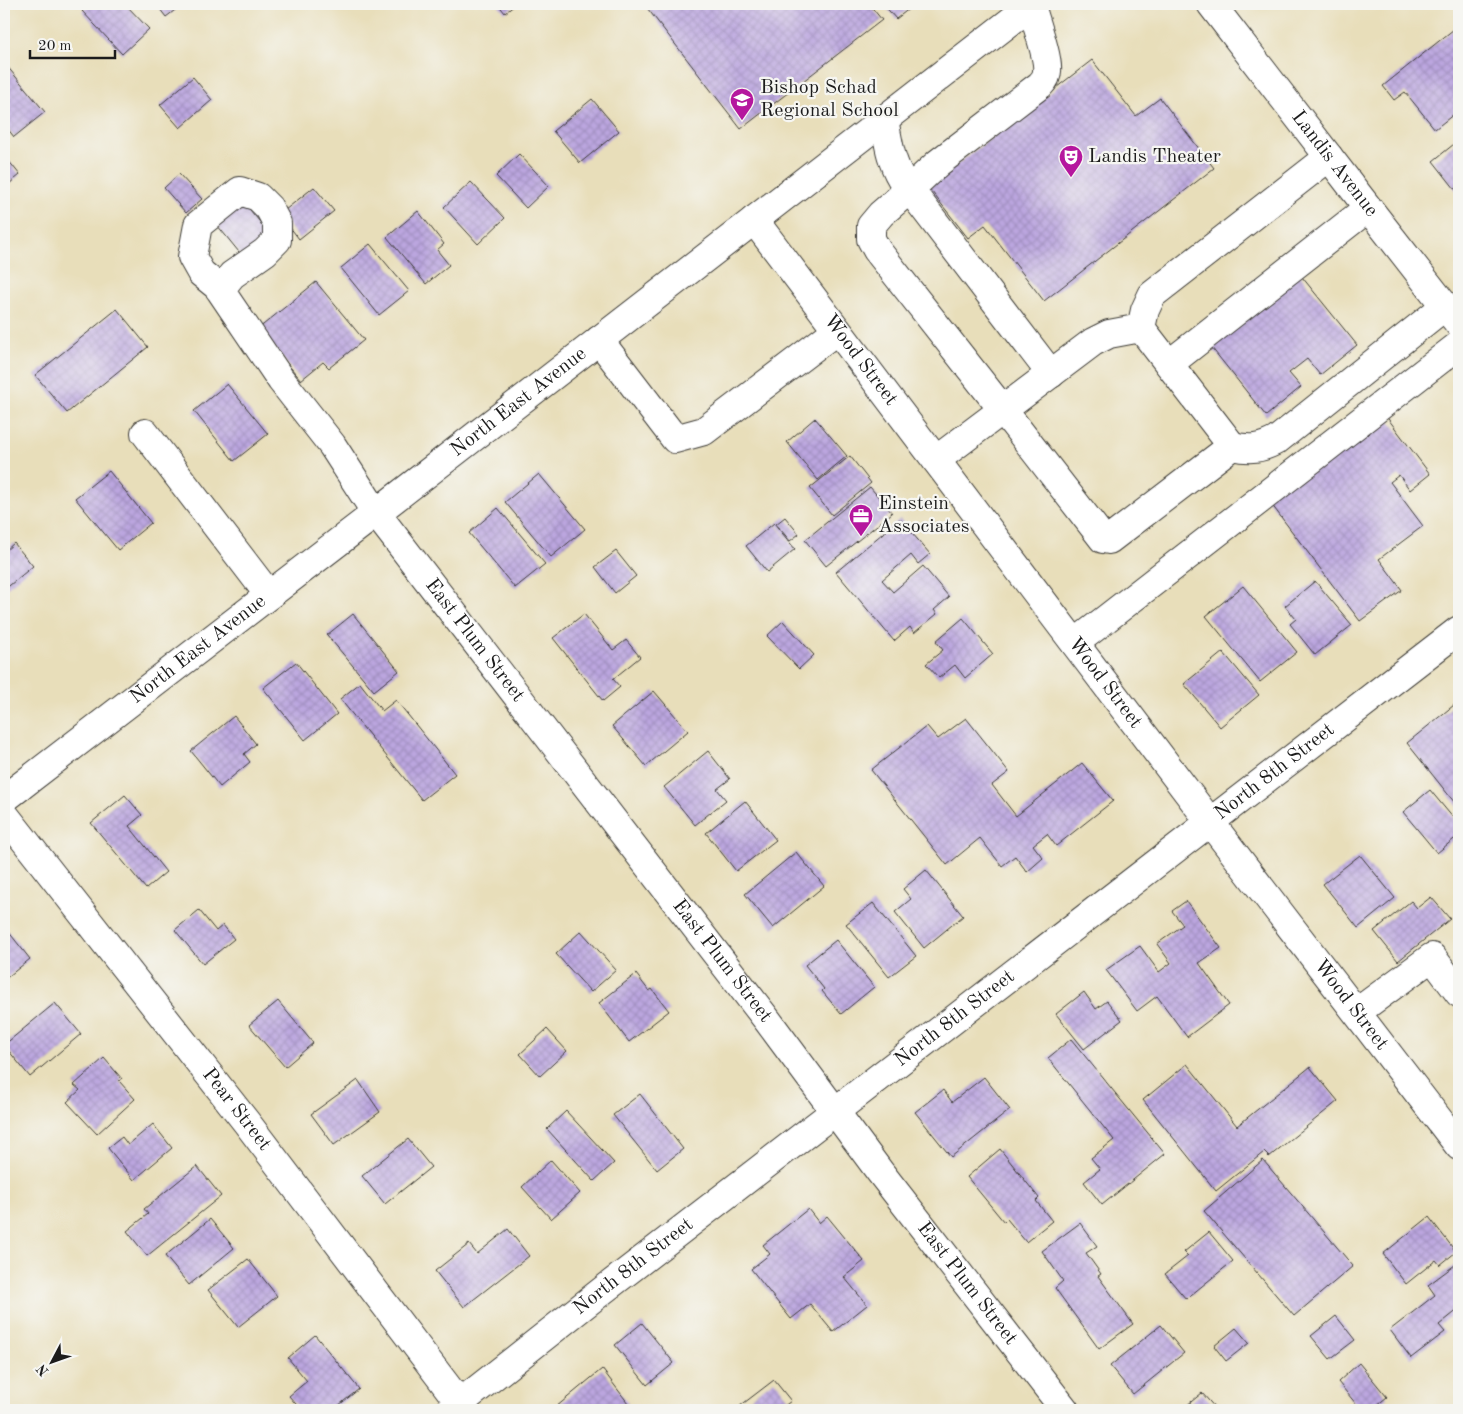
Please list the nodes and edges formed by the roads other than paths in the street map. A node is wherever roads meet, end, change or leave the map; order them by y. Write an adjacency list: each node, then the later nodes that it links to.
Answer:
1 (1211, 4): 4 (street, Landis Avenue)
2 (1032, 5): 3 (street, North East Avenue); 5 (street)
3 (884, 119): 5 (street); 7 (street, North East Avenue)
4 (1329, 157): 6 (street, Landis Avenue); 10 (street)
5 (910, 189): 15 (street); 16 (street)
6 (1368, 208): 9 (street, Landis Avenue); 14 (street)
7 (754, 220): 11 (street, Wood Street); 12 (street, North East Avenue)
8 (220, 290): 20 (street, East Plum Street)
9 (1452, 315): 18 (street)
10 (1141, 328): 14 (street); 15 (street)
11 (837, 330): 12 (street); 19 (street, Wood Street)
12 (599, 340): 20 (street, North East Avenue)
13 (1459, 345): 23 (street)
14 (1169, 364): 18 (street)
15 (1051, 374): 16 (street)
16 (1003, 410): 18 (street); 19 (street)
17 (145, 433): 21 (street)
18 (1232, 446)
19 (936, 460): 23 (street, Wood Street)
20 (376, 513): 21 (street, North East Avenue); 29 (street, East Plum Street)
21 (269, 595): 24 (street, North East Avenue)
22 (1459, 630): 26 (street, North 8th Street)
23 (1075, 643): 26 (street, Wood Street)
24 (4, 799)
25 (4, 814): 31 (street, Pear Street)
26 (1210, 822): 28 (street, Wood Street); 29 (street, North 8th Street)
27 (1459, 993): 28 (street)
28 (1357, 1012): 30 (street, Wood Street)
29 (835, 1111): 31 (street, North 8th Street); 32 (street, East Plum Street)
30 (1458, 1142)
31 (458, 1408)
32 (1065, 1410)

